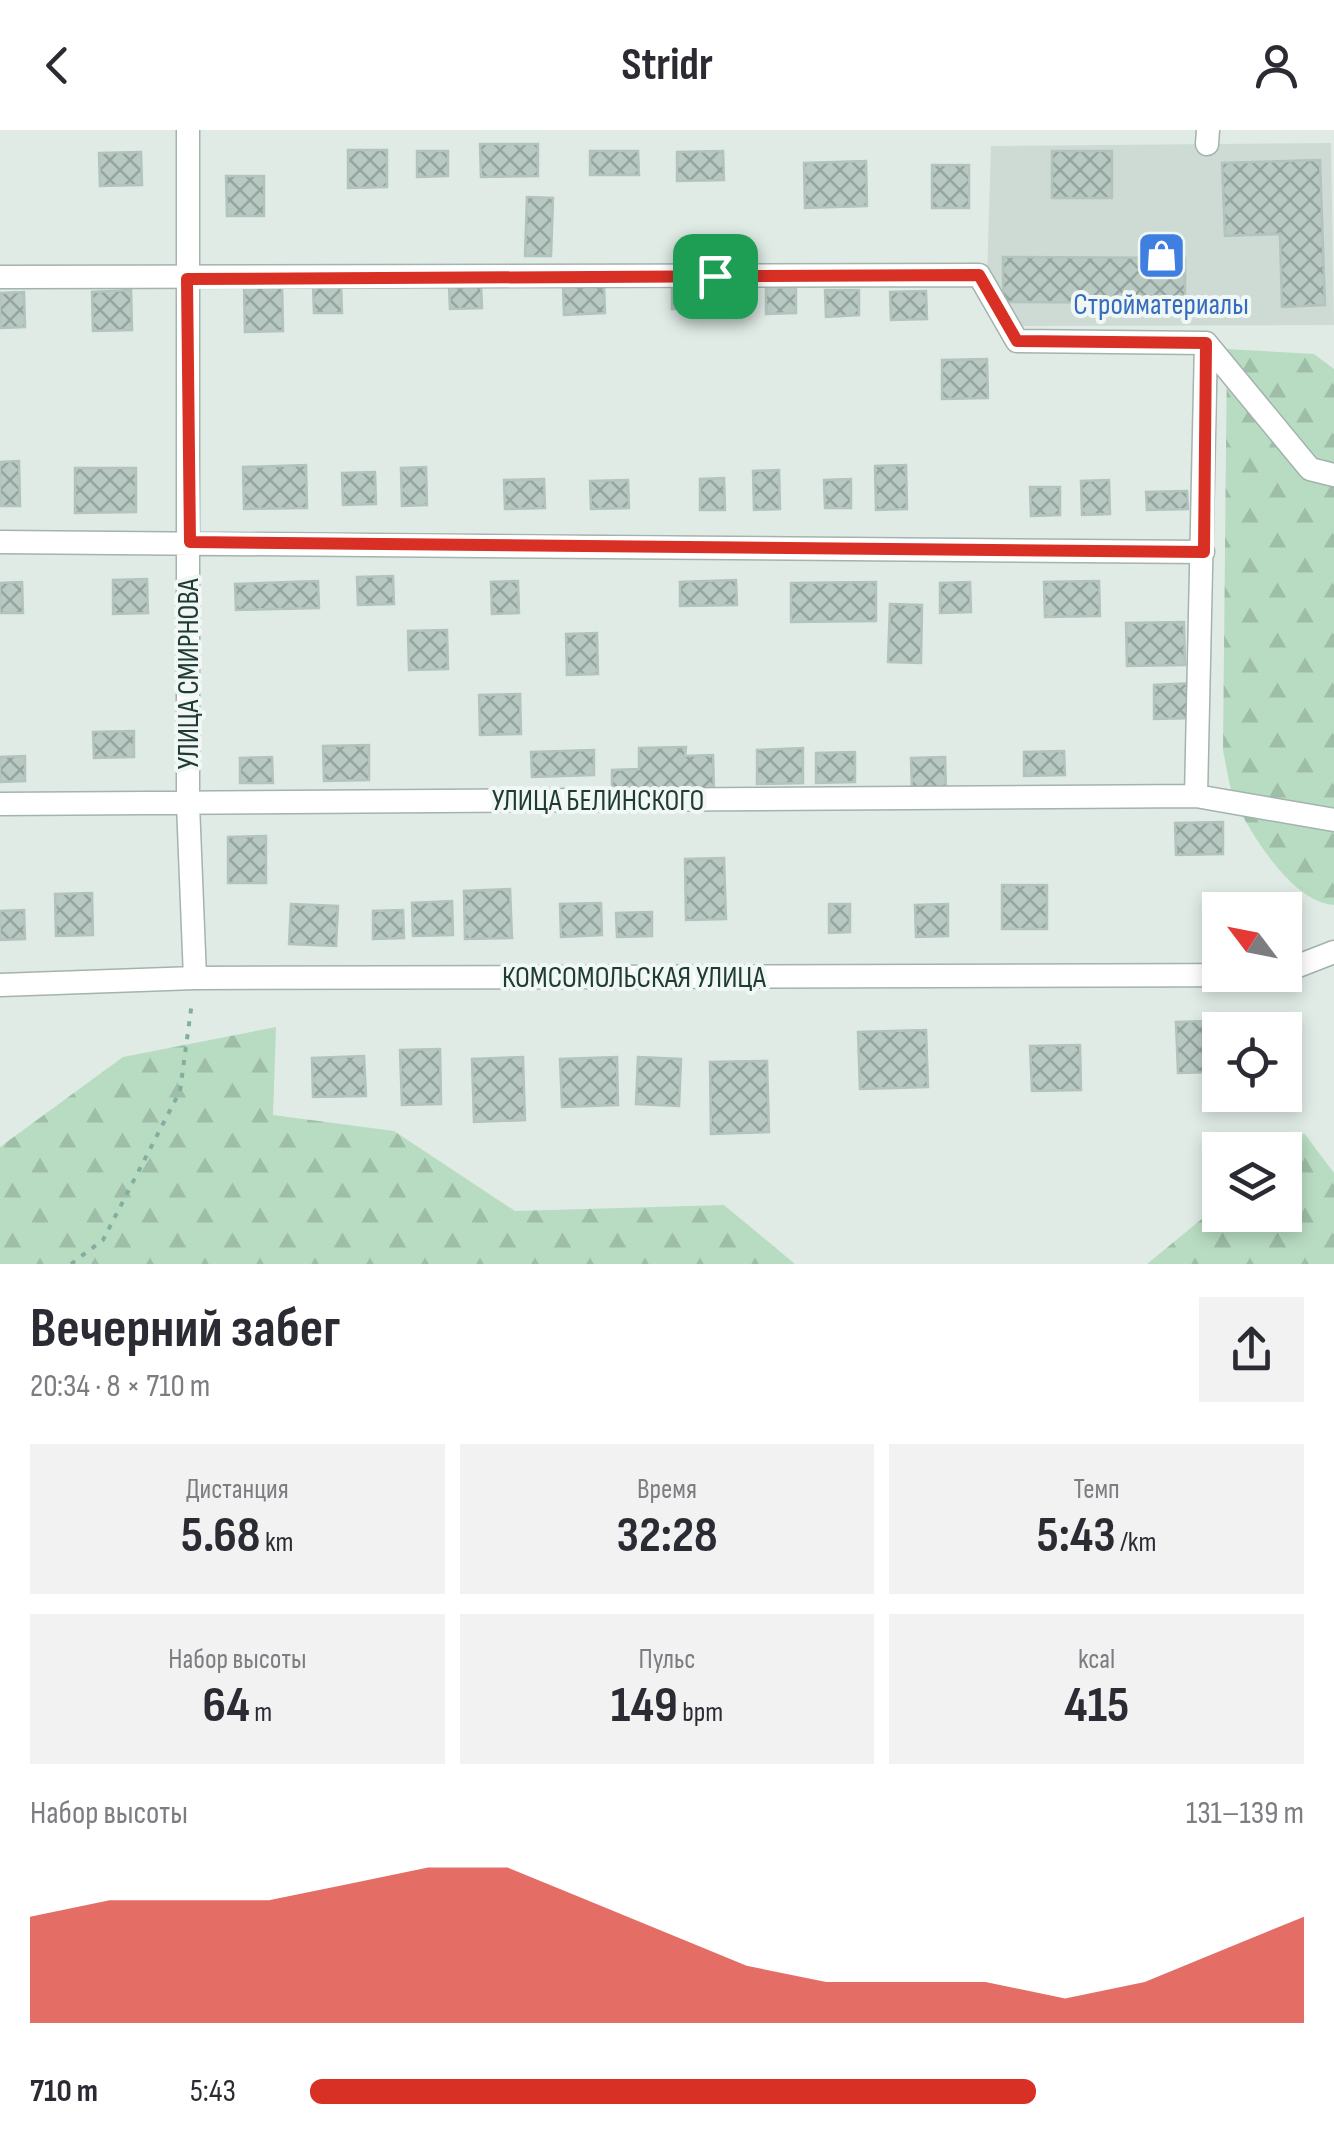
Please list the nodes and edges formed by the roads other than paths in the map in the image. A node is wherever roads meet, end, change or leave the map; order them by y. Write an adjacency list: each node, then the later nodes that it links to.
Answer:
1 (188, 130): 3 (street, УЛИЦА СМИРНОВА)
2 (0, 277): 3 (street)
3 (187, 279): 4 (street); 7 (street, УЛИЦА СМИРНОВА)
4 (1206, 343): 5 (street); 8 (street)
5 (1334, 475)
6 (0, 542): 7 (street)
7 (190, 542): 8 (street); 11 (street, УЛИЦА СМИРНОВА)
8 (1204, 552): 9 (street)
9 (1196, 796): 11 (street, УЛИЦА БЕЛИНСКОГО); 12 (street, УЛИЦА БЕЛИНСКОГО)
10 (0, 804): 11 (street, УЛИЦА БЕЛИНСКОГО)
11 (188, 804): 16 (street, УЛИЦА СМИРНОВА)
12 (1334, 820)
13 (1334, 952): 14 (street)
14 (1302, 965)
15 (1202, 975): 16 (street, КОМСОМОЛЬСКАЯ УЛИЦА)
16 (195, 978): 17 (street, КОМСОМОЛЬСКАЯ УЛИЦА)
17 (0, 985)

